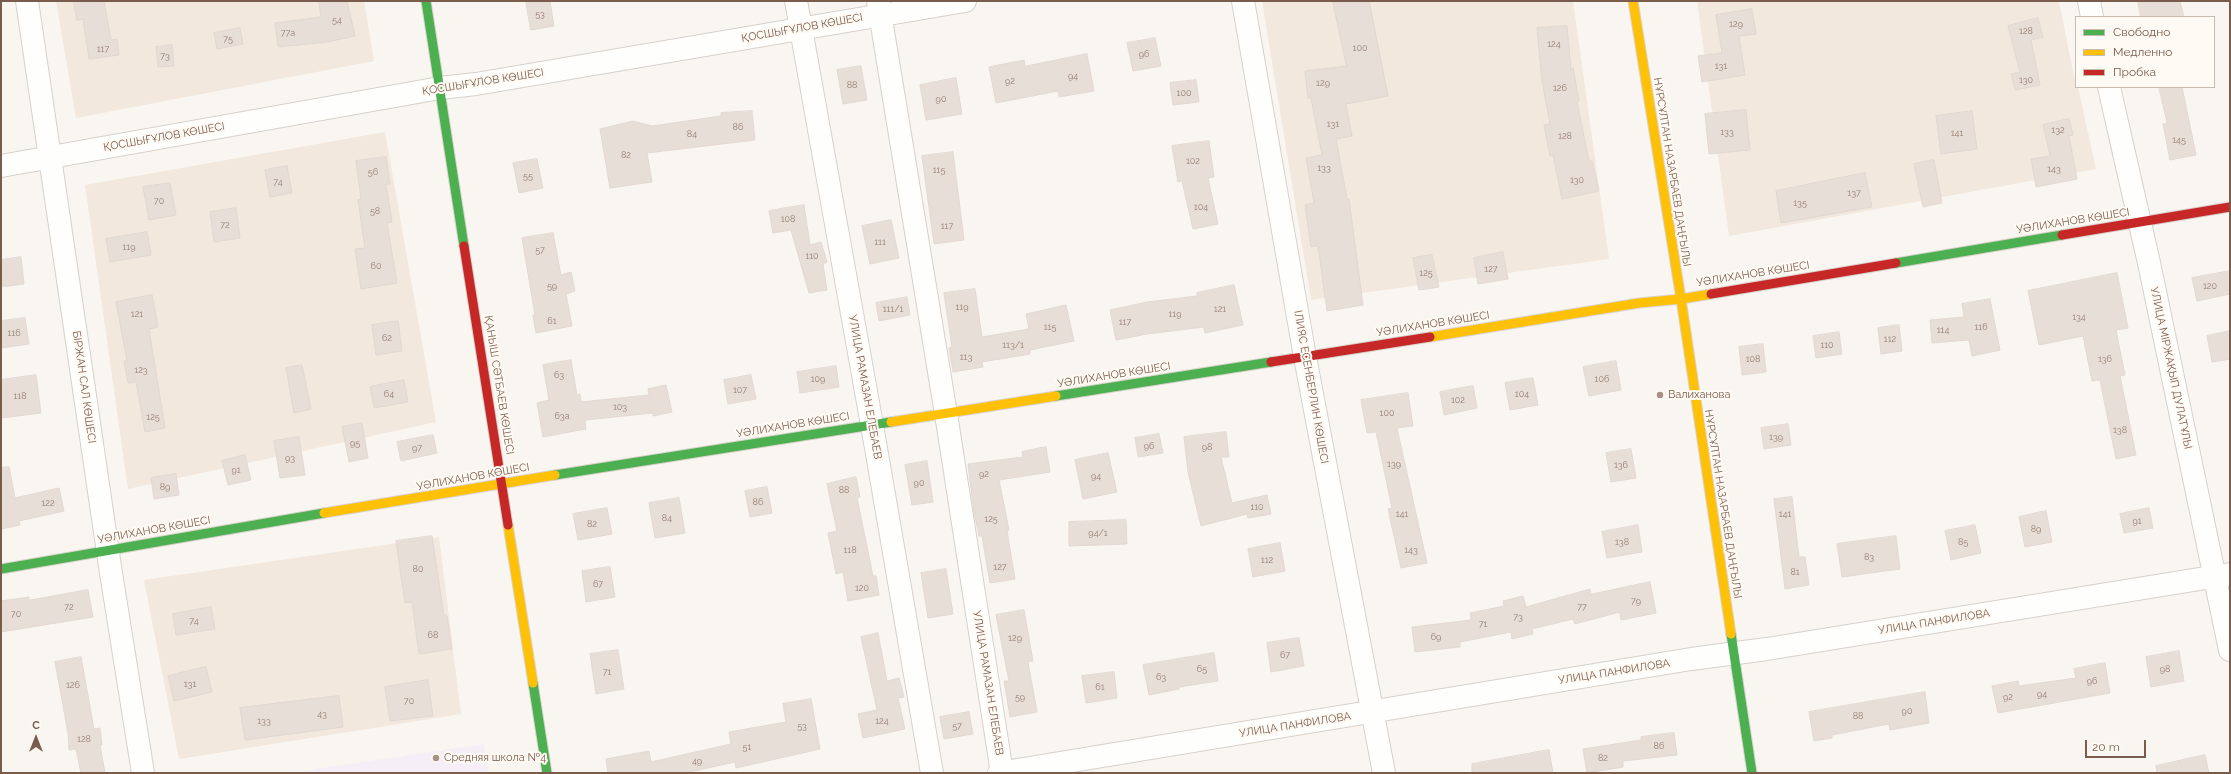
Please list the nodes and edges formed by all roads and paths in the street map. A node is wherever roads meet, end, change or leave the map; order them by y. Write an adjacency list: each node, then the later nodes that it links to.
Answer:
1 (27, 1): 13 (street, БІРЖАН САЛ КӨШЕСІ)
2 (426, 1): 11 (main road, ҚАНЫШ СӘТБАЕВ КӨШЕСІ)
3 (796, 1): 10 (street, УЛИЦА РАМАЗАН ЕЛЕБАЕВ)
4 (965, 1): 8 (street, ҚОСШЫҒҰЛОВ КӨШЕСІ)
5 (1243, 1): 18 (street, ІЛИЯС ЕСЕНБЕРЛИН КӨШЕСІ)
6 (1633, 1): 17 (main road, НҰРСҰЛТАН НАЗАРБАЕВ ДАҢҒЫЛЫ)
7 (2089, 1): 9 (street)
8 (880, 8): 10 (street, ҚОСШЫҒҰЛОВ КӨШЕСІ); 19 (street, УЛИЦА РАМАЗАН ЕЛЕБАЕВ)
9 (2092, 16)
10 (800, 28): 11 (street, ҚОСШЫҒҰЛОВ КӨШЕСІ); 20 (street, УЛИЦА РАМАЗАН ЕЛЕБАЕВ)
11 (440, 88): 13 (street, ҚОСШЫҒҰЛОВ КӨШЕСІ); 21 (main road, ҚАНЫШ СӘТБАЕВ КӨШЕСІ)
12 (2109, 88): 16 (street, УЛИЦА МІРЖАҚЫП ДУЛАТҰЛЫ)
13 (50, 157): 14 (street, ҚОСШЫҒҰЛОВ КӨШЕСІ); 22 (street, БІРЖАН САЛ КӨШЕСІ)
14 (1, 166)
15 (2230, 207): 16 (main road, УӘЛИХАНОВ КӨШЕСІ)
16 (2140, 222): 17 (main road, УӘЛИХАНОВ КӨШЕСІ); 24 (street, УЛИЦА МІРЖАҚЫП ДУЛАТҰЛЫ)
17 (1680, 299): 18 (main road, УӘЛИХАНОВ КӨШЕСІ); 26 (main road, НҰРСҰЛТАН НАЗАРБАЕВ ДАҢҒЫЛЫ)
18 (1305, 357): 19 (main road, УӘЛИХАНОВ КӨШЕСІ); 27 (street, ІЛИЯС ЕСЕНБЕРЛИН КӨШЕСІ)
19 (946, 414): 20 (main road, УӘЛИХАНОВ КӨШЕСІ); 32 (street, УЛИЦА РАМАЗАН ЕЛЕБАЕВ)
20 (872, 425): 21 (main road, УӘЛИХАНОВ КӨШЕСІ); 30 (street, УЛИЦА РАМАЗАН ЕЛЕБАЕВ)
21 (502, 483): 22 (main road, УӘЛИХАНОВ КӨШЕСІ); 29 (main road, ҚАНЫШ СӘТБАЕВ КӨШЕСІ)
22 (109, 550): 23 (main road, УӘЛИХАНОВ КӨШЕСІ); 28 (street, БІРЖАН САЛ КӨШЕСІ)
23 (1, 568)
24 (2222, 575): 25 (street, УЛИЦА МІРЖАҚЫП ДУЛАТҰЛЫ); 26 (street, УЛИЦА ПАНФИЛОВА)
25 (2230, 650)
26 (1734, 653): 27 (street, УЛИЦА ПАНФИЛОВА); 34 (main road, НҰРСҰЛТАН НАЗАРБАЕВ ДАҢҒЫЛЫ)
27 (1372, 712): 32 (street, УЛИЦА ПАНФИЛОВА); 33 (street, ІЛИЯС ЕСЕНБЕРЛИН КӨШЕСІ)
28 (142, 773)
29 (547, 773)
30 (932, 773)
31 (999, 773): 32 (street, УЛИЦА ПАНФИЛОВА)
32 (1002, 773)
33 (1384, 773)
34 (1752, 773)

